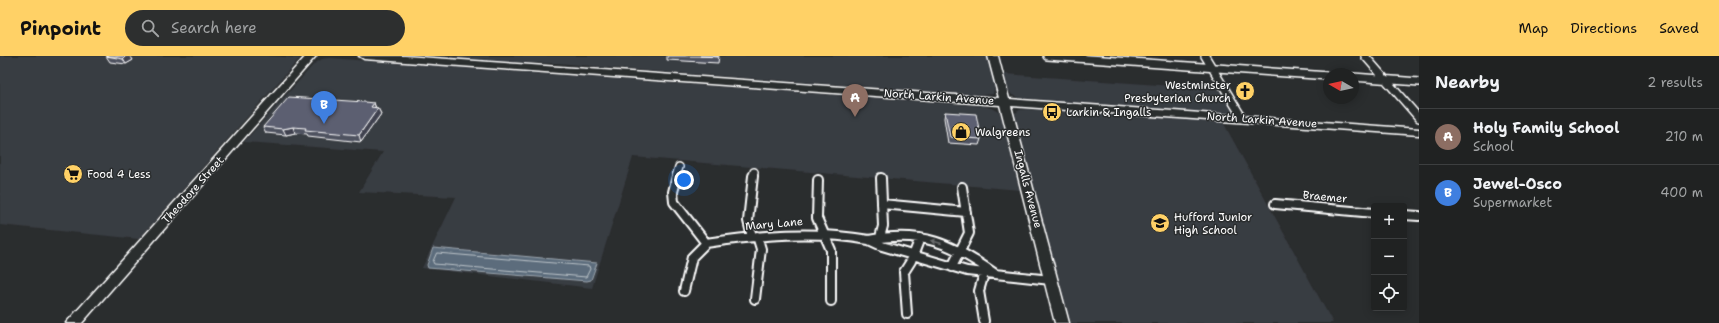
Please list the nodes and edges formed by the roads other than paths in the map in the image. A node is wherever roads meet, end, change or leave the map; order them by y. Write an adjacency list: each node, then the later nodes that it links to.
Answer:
1 (311, 56): 42 (main road, Theodore Street)
2 (364, 56): 12 (main road, North Larkin Avenue)
3 (993, 56): 12 (main road, Ingalls Avenue)
4 (1047, 56): 7 (street)
5 (1205, 56): 7 (street)
6 (1365, 56): 10 (street)
7 (1212, 68): 8 (street); 14 (street)
8 (1323, 76)
9 (1359, 77): 10 (street)
10 (1385, 79): 11 (street); 13 (street)
11 (1419, 82)
12 (1005, 102): 14 (main road, North Larkin Avenue); 36 (main road, Ingalls Avenue)
13 (1419, 118)
14 (1243, 119): 15 (main road, North Larkin Avenue)
15 (1419, 132)
16 (679, 167): 31 (street)
17 (754, 172): 28 (street)
18 (881, 178): 21 (street)
19 (818, 180): 27 (street)
20 (962, 187): 23 (street)
21 (882, 204): 23 (street); 30 (street)
22 (1275, 204): 24 (street, Braemer)
23 (966, 212): 32 (street)
24 (1371, 213)
25 (1407, 215): 26 (street)
26 (1419, 216)
27 (823, 233): 28 (street, Mary Lane); 30 (street, Mary Lane); 39 (street)
28 (754, 237): 31 (street, Mary Lane); 38 (street)
29 (920, 238): 30 (street, Mary Lane); 32 (street, Mary Lane, one-way to 29); 33 (street)
30 (879, 240): 33 (street, Mary Lane)
31 (706, 243): 37 (street)
32 (962, 251): 34 (street); 35 (street, Mary Lane)
33 (913, 255): 34 (street, Mary Lane); 40 (street)
34 (952, 267): 35 (street, Mary Lane)
35 (985, 270): 36 (street, Mary Lane); 41 (street)
36 (1051, 280): 43 (main road, Ingalls Avenue)
37 (684, 291)
38 (755, 299)
39 (831, 301)
40 (907, 314)
41 (984, 321)
42 (73, 323)
43 (1062, 323)

